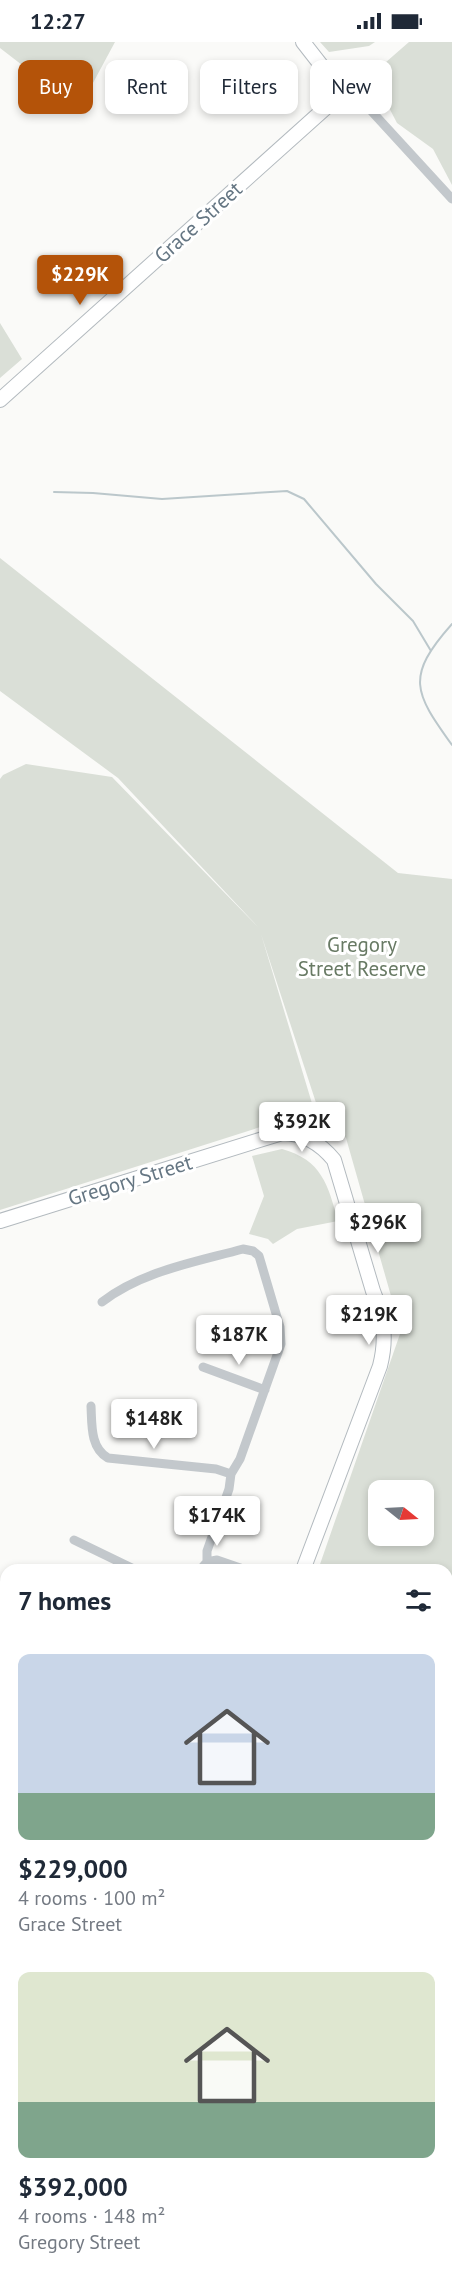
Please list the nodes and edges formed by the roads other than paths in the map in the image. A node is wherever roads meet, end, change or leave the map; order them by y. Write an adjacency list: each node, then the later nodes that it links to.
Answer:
1 (303, 42): 2 (main road)
2 (318, 60)
3 (318, 114): 6 (main road, Grace Street)
4 (374, 114): 5 (street)
5 (452, 199)
6 (0, 400)
7 (0, 1221): 17 (main road, Gregory Street)
8 (102, 1302): 10 (street)
9 (203, 1367): 10 (street)
10 (265, 1390): 12 (street)
11 (91, 1406): 12 (street)
12 (231, 1474): 14 (street)
13 (74, 1540): 15 (street)
14 (207, 1562): 16 (street)
15 (123, 1564)
16 (229, 1564)
17 (305, 1564)

